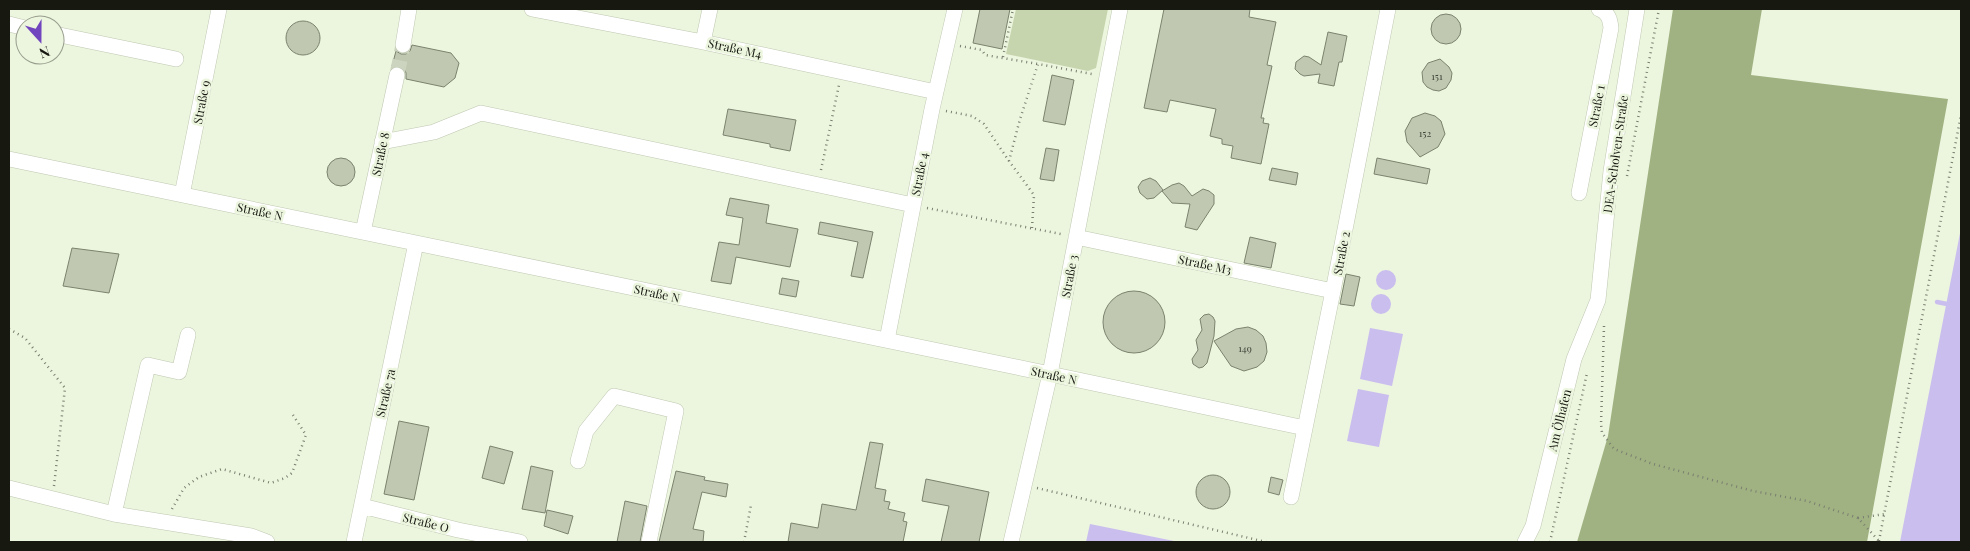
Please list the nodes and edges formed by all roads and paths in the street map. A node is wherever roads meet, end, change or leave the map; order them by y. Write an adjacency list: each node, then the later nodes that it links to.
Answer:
1 (220, 9): 29 (street, Straße 9)
2 (409, 9): 14 (street)
3 (532, 9): 12 (street, Straße M4)
4 (710, 9): 12 (street)
5 (955, 9): 13 (street, Straße 4)
6 (1013, 9): 15 (path)
7 (1120, 9): 20 (street, Straße 3)
8 (1388, 9): 35 (street, Straße 2)
9 (1636, 9): 36 (street, DEA-Scholven-Straße)
10 (1605, 14): 28 (street, Straße 1)
11 (65, 36): 16 (street)
12 (703, 42): 18 (street, Straße M4)
13 (948, 43): 15 (path); 21 (street, Straße 4)
14 (403, 45)
15 (1004, 57): 17 (path)
16 (176, 59)
17 (1038, 64): 20 (path); 26 (path)
18 (842, 71): 21 (street, Straße M4); 27 (path)
19 (397, 75): 24 (street, Straße 8)
20 (1107, 76): 33 (street, Straße 3)
21 (936, 92): 22 (street, Straße 4)
22 (932, 109): 26 (path); 30 (street, Straße 4)
23 (1961, 115): 51 (path)
24 (382, 142): 27 (street); 32 (street, Straße 8)
25 (9, 159): 29 (street, Straße N)
26 (1009, 161): 31 (path)
27 (818, 185): 30 (street)
28 (1579, 193)
29 (182, 195): 32 (street, Straße N)
30 (913, 206): 31 (path); 39 (street, Straße 4)
31 (1032, 228): 33 (path)
32 (363, 232): 34 (street, Straße N)
33 (1076, 237): 35 (street, Straße M3); 40 (street, Straße 3)
34 (416, 243): 39 (street, Straße N); 49 (street, Straße 7a)
35 (1333, 291): 42 (street, Straße 2)
36 (1598, 300): 52 (path); 62 (street, Am Ölhafen)
37 (9, 330): 47 (path)
38 (188, 335): 50 (street)
39 (887, 340): 40 (street, Straße N)
40 (1050, 374): 42 (street, Straße N); 44 (street, Straße 3)
41 (291, 412): 53 (path)
42 (1305, 428): 46 (street, Straße 2)
43 (578, 461): 58 (street)
44 (1024, 484): 60 (street, Straße 3); 61 (path)
45 (9, 488): 47 (street)
46 (1291, 497)
47 (52, 498): 50 (street)
48 (751, 505): 59 (path)
49 (362, 506): 54 (street, Straße O); 56 (street, Straße 7a)
50 (114, 514): 53 (street)
51 (1884, 514): 52 (path); 63 (path)
52 (1858, 518): 63 (path)
53 (168, 522): 55 (street)
54 (457, 536): 57 (street, Straße O)
55 (267, 542)
56 (354, 542)
57 (520, 542)
58 (650, 542)
59 (744, 542)
60 (1011, 542)
61 (1266, 542)
62 (1525, 542)
63 (1879, 542)

